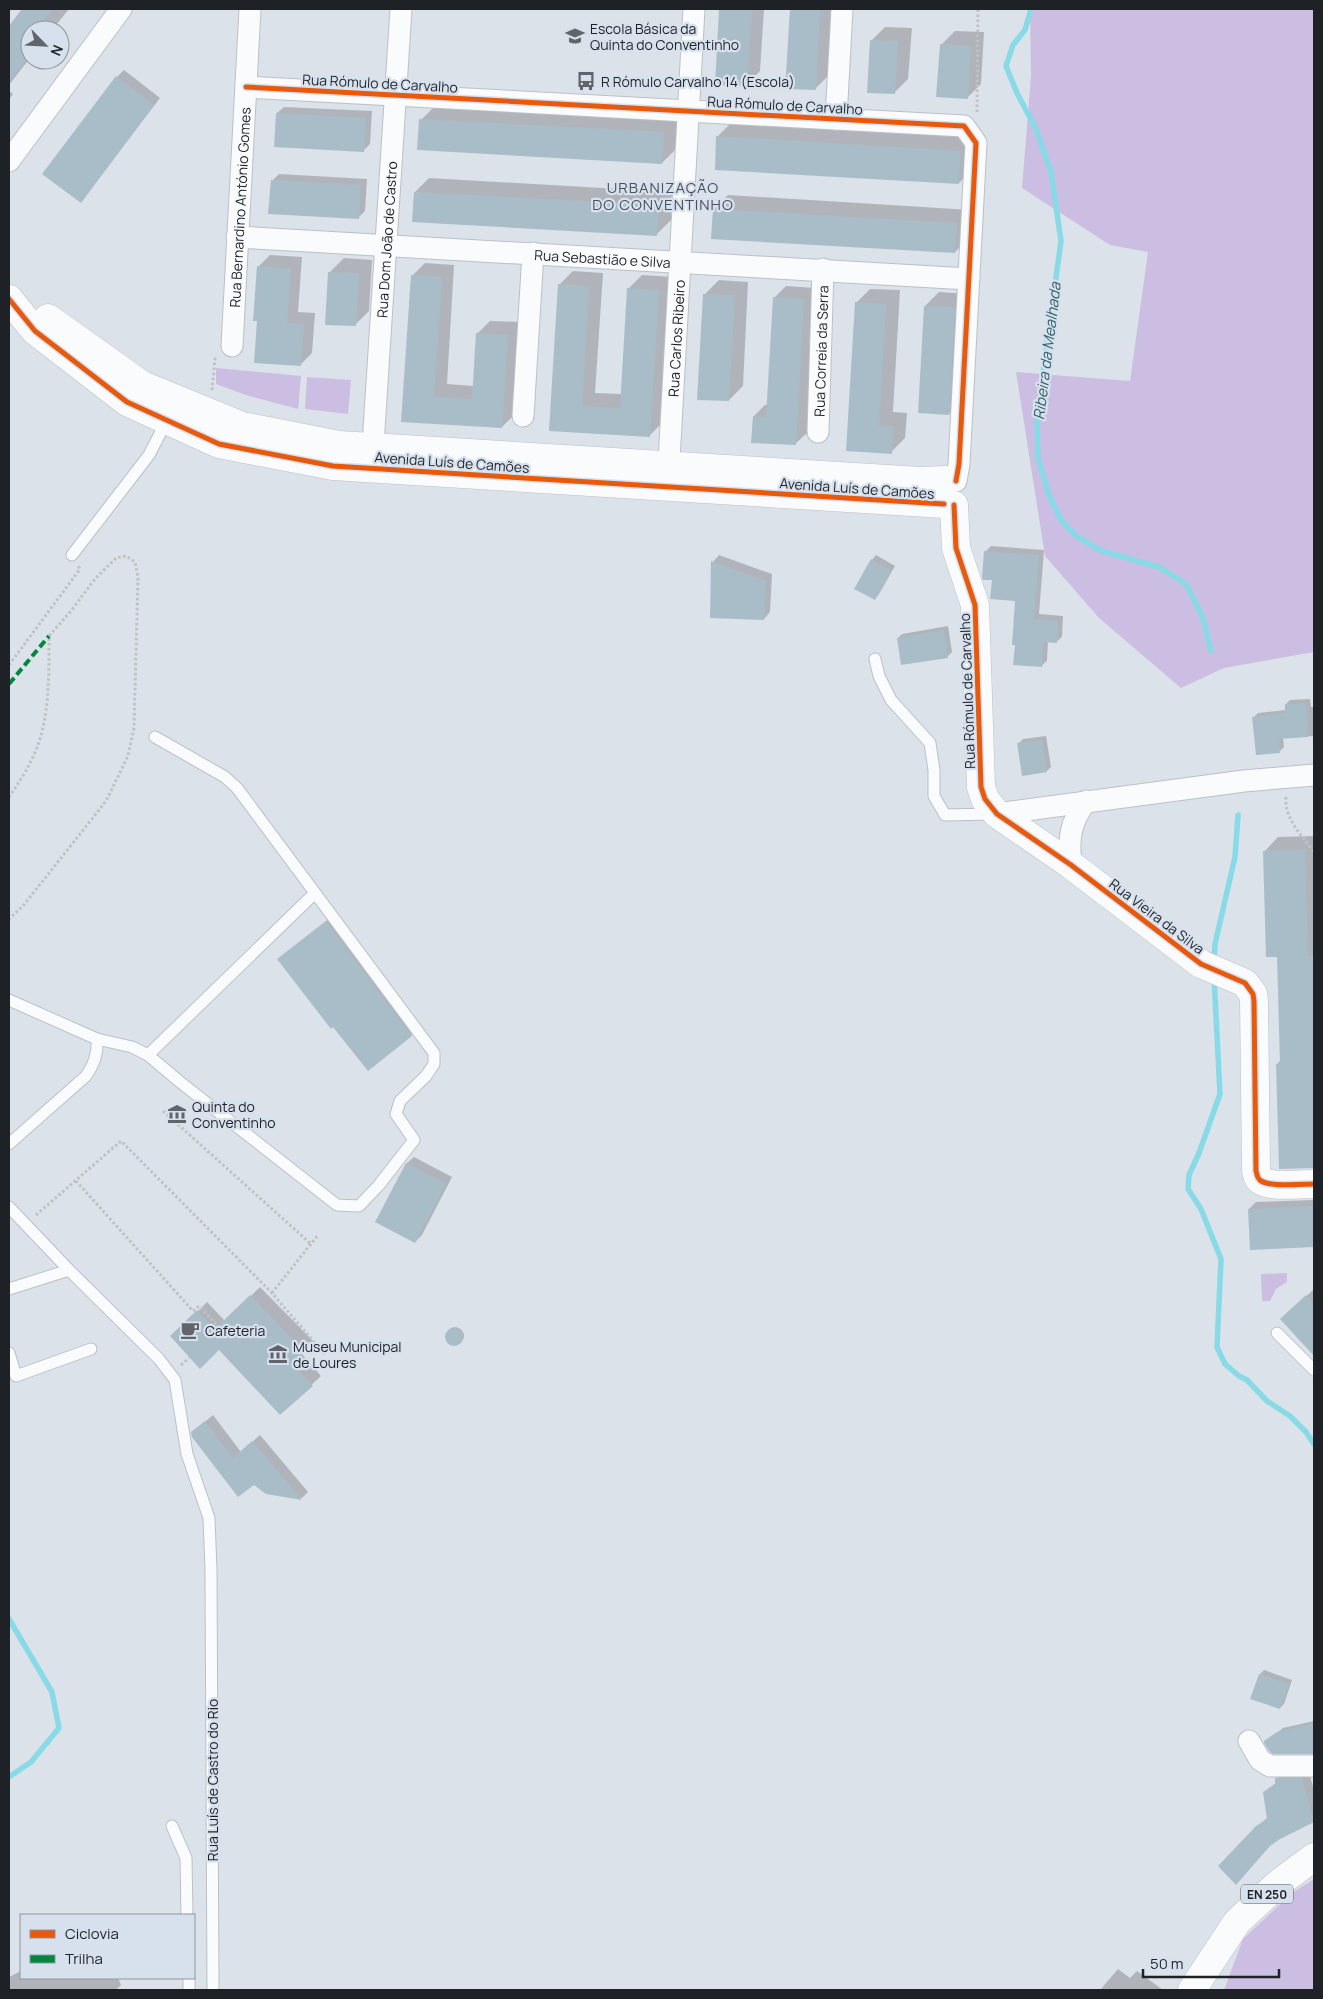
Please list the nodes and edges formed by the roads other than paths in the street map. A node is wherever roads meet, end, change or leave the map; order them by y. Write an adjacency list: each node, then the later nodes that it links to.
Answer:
1 (121, 9): 10 (street)
2 (250, 9): 6 (street, Rua Bernardino António Gomes)
3 (401, 9): 7 (street, Rua Dom João de Castro)
4 (694, 9): 8 (street, Rua Carlos Ribeiro)
5 (842, 9): 9 (street)
6 (246, 87): 7 (street, Rua Rómulo de Carvalho); 11 (street, Rua Bernardino António Gomes)
7 (395, 95): 8 (street, Rua Rómulo de Carvalho); 12 (street, Rua Dom João de Castro)
8 (689, 111): 9 (street, Rua Rómulo de Carvalho); 14 (street, Rua Carlos Ribeiro)
9 (836, 119): 16 (street, Rua Rómulo de Carvalho)
10 (9, 161)
11 (238, 237): 12 (street, Rua Sebastião e Silva); 19 (street, Rua Bernardino António Gomes)
12 (385, 245): 13 (street, Rua Sebastião e Silva); 23 (street, Rua Dom João de Castro)
13 (533, 253): 14 (street, Rua Sebastião e Silva); 20 (street)
14 (681, 261): 15 (street, Rua Sebastião e Silva); 24 (street, Rua Carlos Ribeiro)
15 (824, 269): 16 (street, Rua Sebastião e Silva); 22 (street, Rua Correia da Serra)
16 (969, 278): 25 (street, Rua Rómulo de Carvalho)
17 (9, 295): 23 (street, Avenida Luís de Camões)
18 (9, 299): 21 (street, Avenida Luís de Camões)
19 (232, 346)
20 (523, 416)
21 (167, 420): 23 (street, Avenida Luís de Camões); 26 (lane)
22 (818, 432)
23 (372, 458): 24 (street, Avenida Luís de Camões)
24 (668, 476): 25 (street, Avenida Luís de Camões)
25 (950, 492): 31 (street, Rua Rómulo de Carvalho)
26 (72, 554)
27 (875, 659): 31 (lane)
28 (154, 738): 33 (lane)
29 (1314, 775): 30 (street)
30 (1086, 801): 31 (street); 32 (street)
31 (997, 814): 32 (street, Rua Vieira da Silva)
32 (1071, 864): 38 (street, Rua Vieira da Silva)
33 (315, 893): 36 (lane); 36 (lane)
34 (9, 1000): 35 (lane)
35 (97, 1039): 36 (lane); 37 (lane)
36 (148, 1054)
37 (9, 1144)
38 (1314, 1184)
39 (9, 1207): 40 (lane, Rua Luís de Castro do Rio)
40 (69, 1270): 41 (lane); 51 (lane, Rua Luís de Castro do Rio)
41 (9, 1289)
42 (1277, 1333): 45 (lane)
43 (91, 1349): 44 (lane)
44 (9, 1353)
45 (1314, 1370)
46 (1249, 1741): 47 (street)
47 (1314, 1766)
48 (172, 1826): 50 (lane)
49 (1314, 1857): 52 (street, EN 250)
50 (187, 1914)
51 (213, 1990)
52 (1192, 1990)

